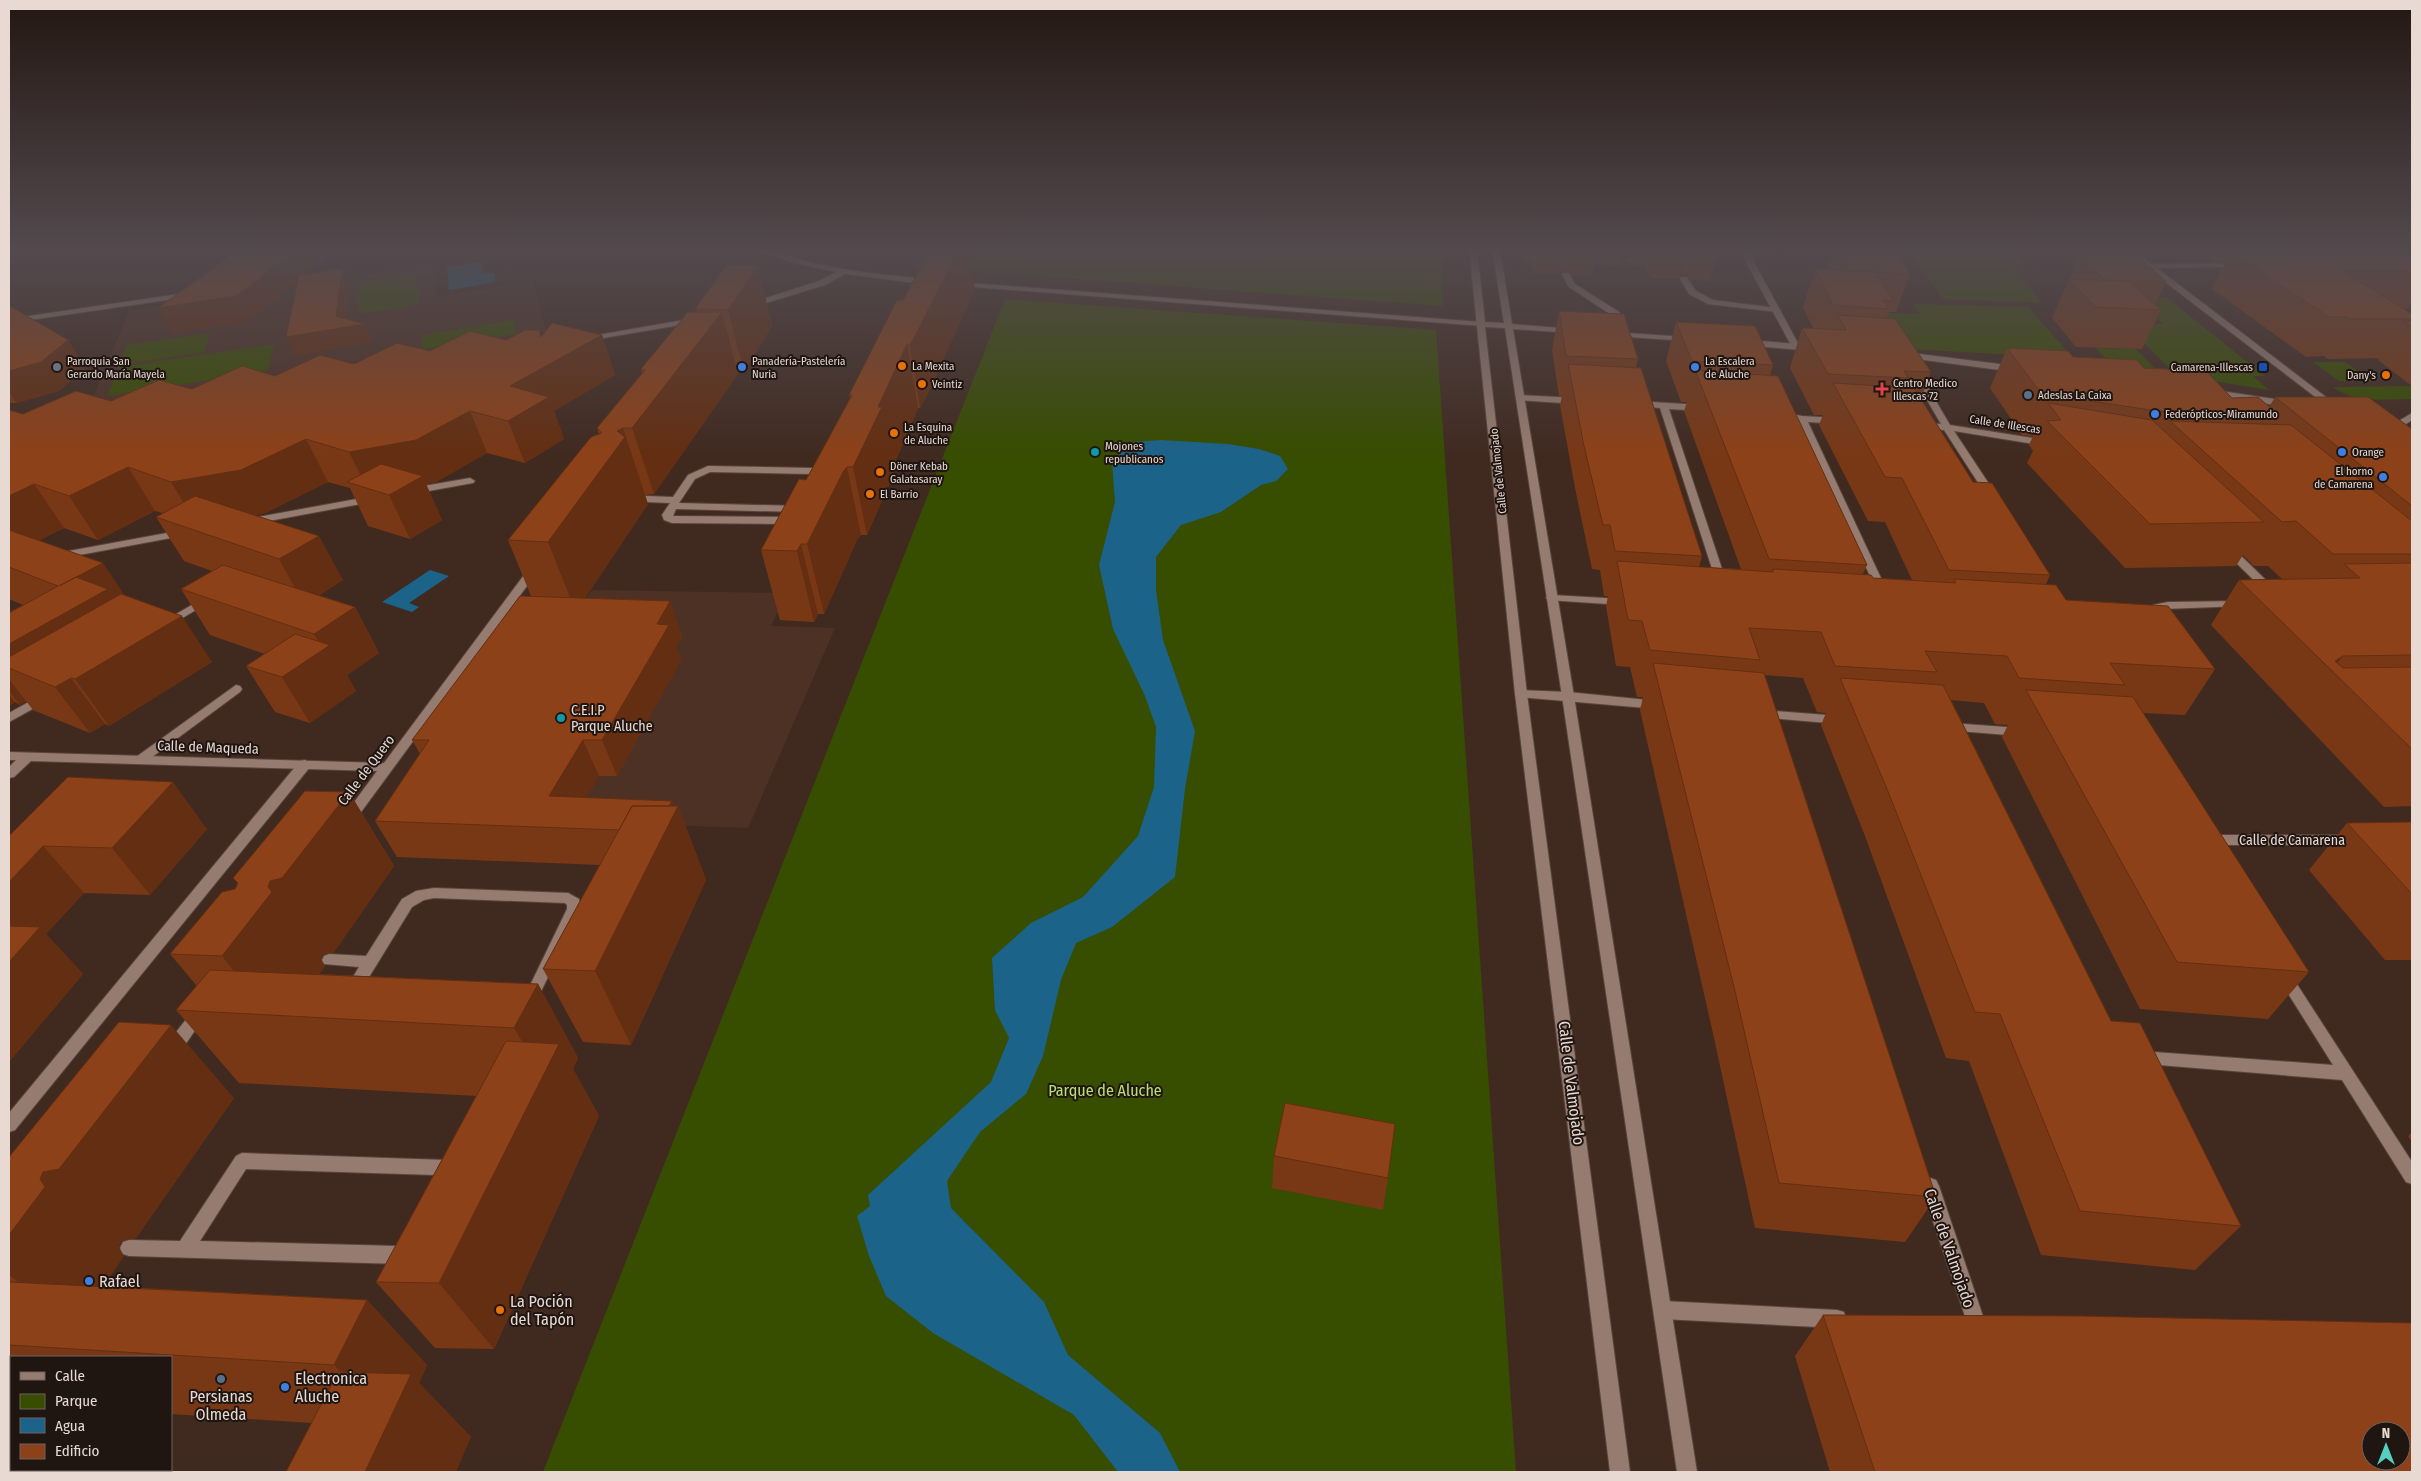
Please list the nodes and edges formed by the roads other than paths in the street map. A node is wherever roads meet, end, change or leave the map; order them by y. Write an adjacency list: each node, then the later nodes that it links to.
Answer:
1 (28, 318): 9 (street)
2 (706, 318): 16 (street)
3 (1405, 318): 10 (street)
4 (1481, 318): 10 (street, Calle de Valmojado)
5 (1506, 318): 11 (street)
6 (1619, 318): 14 (street)
7 (1781, 318): 18 (street)
8 (2218, 318): 30 (street)
9 (9, 321)
10 (1482, 324): 11 (street); 61 (street, Calle de Valmojado)
11 (1507, 326): 12 (street); 24 (street)
12 (1580, 332)
13 (1607, 333): 14 (street)
14 (1623, 335): 15 (street)
15 (1693, 340)
16 (574, 341)
17 (1740, 343): 18 (street)
18 (1796, 347): 19 (street)
19 (1816, 348)
20 (1895, 354): 21 (street)
21 (1910, 363): 22 (street); 36 (street)
22 (2021, 369)
23 (2205, 392): 28 (street)
24 (1520, 398): 25 (street); 52 (street)
25 (1586, 401)
26 (1625, 404): 27 (street)
27 (1664, 406): 29 (street); 50 (street)
28 (2296, 406)
29 (1710, 408)
30 (2324, 410)
31 (1774, 414): 33 (street)
32 (2412, 416): 37 (street)
33 (1802, 419): 34 (street); 53 (street)
34 (1850, 422)
35 (1908, 425): 36 (street, Calle de Illescas)
36 (1947, 427): 38 (street, Calle de Illescas); 43 (street)
37 (2412, 427)
38 (2055, 445)
39 (470, 481): 40 (street)
40 (401, 494)
41 (381, 497): 45 (street)
42 (646, 499): 44 (street)
43 (1996, 502)
44 (674, 503): 44 (street)
45 (234, 524)
46 (195, 531): 48 (street)
47 (2219, 541): 51 (street)
48 (48, 558)
49 (540, 562): 75 (street, Calle de Quero)
50 (1724, 590)
51 (2276, 596)
52 (1552, 598): 55 (street); 62 (street)
53 (1886, 600)
54 (202, 602): 58 (street)
55 (1636, 603)
56 (2254, 604): 57 (street)
57 (2170, 627)
58 (152, 632)
59 (236, 689): 73 (street)
60 (51, 693): 66 (street)
61 (1521, 694): 62 (street); 101 (street, Calle de Valmojado)
62 (1568, 696): 63 (street); 94 (street)
63 (1674, 706)
64 (1742, 712): 65 (street)
65 (1771, 715): 67 (street); 69 (street)
66 (9, 718)
67 (1850, 720)
68 (2034, 733): 70 (street)
69 (1778, 734)
70 (1956, 745)
71 (9, 756): 72 (street, Calle de Maqueda)
72 (27, 757): 73 (street, Calle de Maqueda); 76 (street)
73 (140, 760): 74 (street, Calle de Maqueda)
74 (305, 764): 75 (street, Calle de Maqueda); 87 (street)
75 (388, 767): 77 (street, Calle de Quero)
76 (9, 774)
77 (340, 830)
78 (2363, 840): 79 (street, Calle de Camarena)
79 (2211, 857)
80 (329, 960): 81 (street)
81 (371, 962): 81 (street)
82 (2278, 966): 86 (street)
83 (208, 1003): 85 (street)
84 (2123, 1056): 86 (street)
85 (166, 1058)
86 (2344, 1073): 89 (street)
87 (9, 1125)
88 (1926, 1175): 97 (street, Calle de Valmojado)
89 (2412, 1176)
90 (433, 1194): 93 (street)
91 (411, 1238): 93 (street)
92 (129, 1248): 93 (street)
93 (185, 1249)
94 (1663, 1310): 95 (street); 102 (street)
95 (1860, 1320)
96 (1957, 1325): 97 (street, Calle de Valmojado)
97 (1976, 1326): 98 (street, Calle de Valmojado)
98 (1996, 1326)
99 (92, 1471): 100 (street)
100 (107, 1472)
101 (1620, 1472)
102 (1687, 1472)

